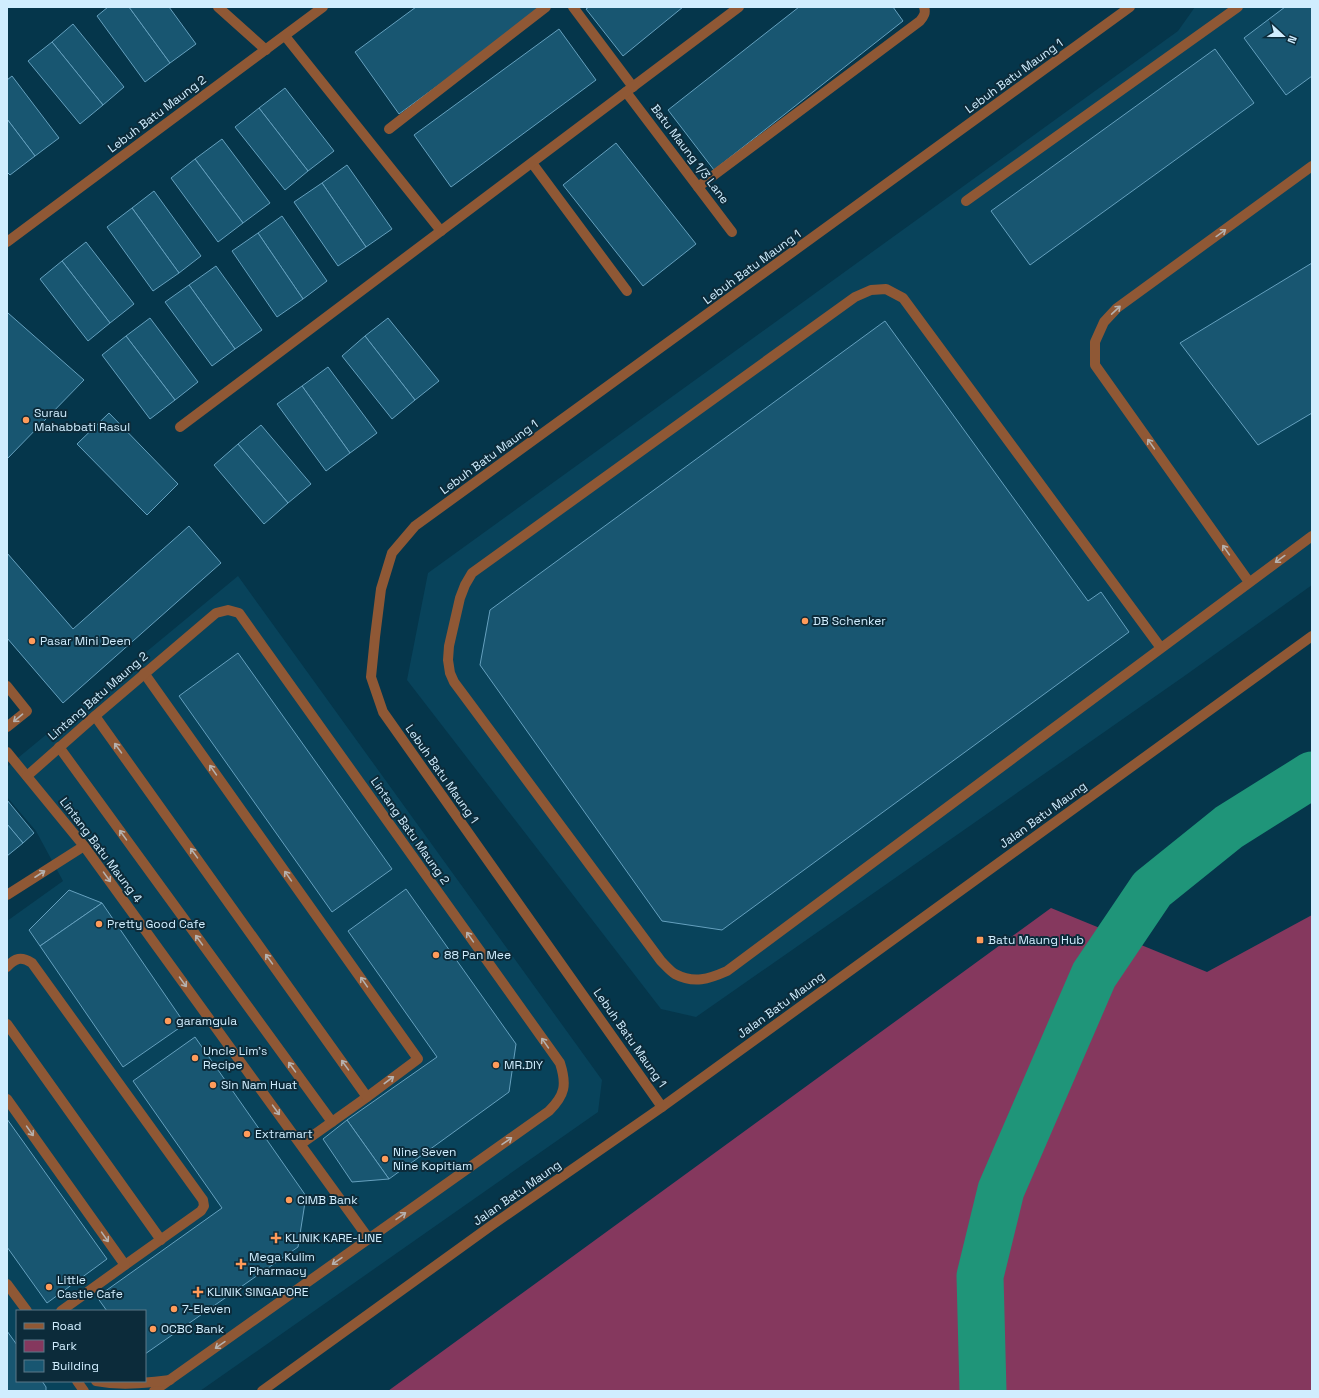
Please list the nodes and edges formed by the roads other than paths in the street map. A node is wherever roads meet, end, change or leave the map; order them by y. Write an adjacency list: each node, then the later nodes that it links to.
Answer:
1 (218, 7): 10 (street)
2 (323, 7): 9 (street, Lebuh Batu Maung 2)
3 (546, 7): 12 (street)
4 (573, 7): 11 (street, Batu Maung 1/3 Lane)
5 (739, 7): 11 (street)
6 (924, 7): 15 (street)
7 (1130, 7): 39 (street, Lebuh Batu Maung 1)
8 (1238, 7): 16 (street)
9 (285, 36): 10 (street, Lebuh Batu Maung 2); 17 (street)
10 (266, 50): 19 (street, Lebuh Batu Maung 2)
11 (630, 89): 13 (street); 15 (street, Batu Maung 1/3 Lane)
12 (389, 129)
13 (532, 163): 17 (street); 20 (street)
14 (1312, 166): 23 (street, one-way to 14)
15 (698, 187): 18 (street, Batu Maung 1/3 Lane)
16 (966, 201)
17 (441, 231): 21 (street)
18 (732, 232)
19 (7, 242)
20 (627, 291)
21 (180, 427)
22 (1312, 536): 23 (street, one-way to 23)
23 (1249, 582): 25 (street)
24 (1312, 636): 39 (street, Jalan Batu Maung)
25 (1162, 648): 25 (street)
26 (144, 673): 28 (street, Lintang Batu Maung 2); 37 (street, one-way to 26); 42 (street, Lintang Batu Maung 2, one-way to 26)
27 (7, 686): 29 (street, one-way to 29)
28 (95, 716): 30 (street, Lintang Batu Maung 2); 37 (street, one-way to 28)
29 (7, 728)
30 (59, 747): 32 (street, Lintang Batu Maung 2); 40 (street, one-way to 30)
31 (7, 752): 32 (street, Lintang Batu Maung 4)
32 (27, 776): 33 (street, Lintang Batu Maung 4)
33 (84, 846): 34 (street, one-way to 33); 41 (street, Lintang Batu Maung 4, one-way to 41)
34 (7, 895)
35 (7, 967): 43 (street)
36 (7, 1024): 43 (street)
37 (368, 1097): 40 (street)
38 (7, 1099): 44 (street, one-way to 44)
39 (662, 1107): 53 (street, Jalan Batu Maung)
40 (332, 1122): 41 (street)
41 (300, 1144): 42 (street, Lintang Batu Maung 4)
42 (369, 1239): 48 (street, one-way to 48)
43 (161, 1240): 44 (street)
44 (125, 1265): 47 (street)
45 (7, 1284): 46 (street)
46 (26, 1310)
47 (62, 1310)
48 (172, 1379): 50 (street); 52 (street)
49 (78, 1382): 51 (street)
50 (102, 1382)
51 (84, 1391)
52 (154, 1391)
53 (262, 1391)

